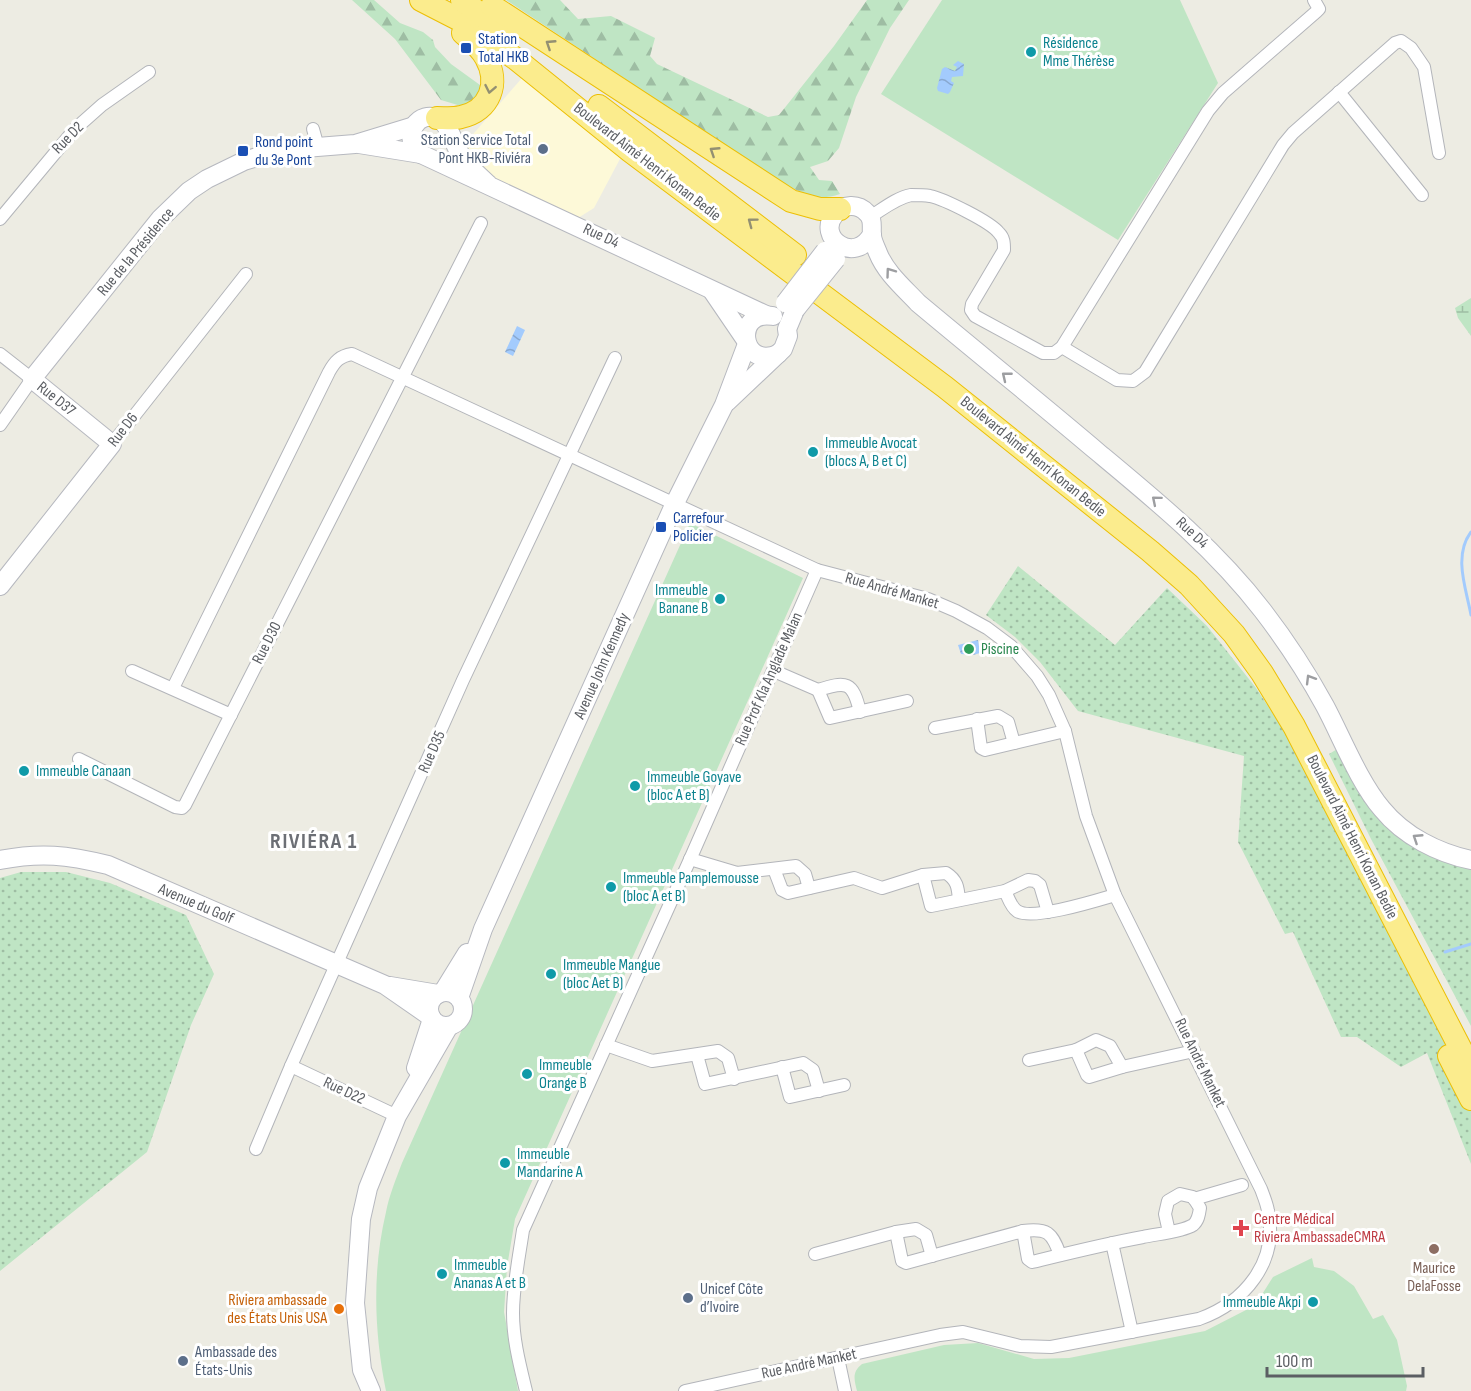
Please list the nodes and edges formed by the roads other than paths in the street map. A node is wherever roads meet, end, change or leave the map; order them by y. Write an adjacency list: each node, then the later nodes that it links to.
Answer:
1 (420, 0): 8 (highway, one-way to 8); 52 (highway, Boulevard Aimé Henri Konan Bedie)
2 (462, 0): 68 (highway, Boulevard Aimé Henri Konan Bedie, one-way to 2)
3 (483, 0): 16 (highway, one-way to 3)
4 (1314, 0): 27 (street)
5 (149, 72): 17 (street, Rue D2)
6 (1339, 92): 12 (street); 15 (street); 27 (street)
7 (414, 126): 8 (main road); 10 (main road, Rue de la Présidence); 13 (main road)
8 (443, 126): 13 (main road); 14 (main road, Rue D4)
9 (313, 129): 11 (street)
10 (354, 144): 11 (main road, Rue de la Présidence); 13 (main road, Rue de la Présidence)
11 (318, 147): 32 (main road, Rue de la Présidence)
12 (1439, 153)
13 (424, 155): 14 (main road, Rue D4)
14 (488, 184): 22 (main road, Rue D4)
15 (1422, 195)
16 (840, 209): 19 (main road); 20 (main road)
17 (0, 219)
18 (481, 223): 31 (street, Rue D30)
19 (871, 226): 20 (main road); 27 (street); 55 (main road, Rue D4, one-way to 19)
20 (835, 248): 23 (main road, Avenue John Kennedy, bridge)
21 (246, 274): 35 (street, Rue D6)
22 (713, 292): 24 (main road, Rue D4); 26 (main road, Rue D4)
23 (790, 307): 24 (main road, Avenue John Kennedy); 25 (main road, Avenue John Kennedy)
24 (768, 315): 25 (main road); 26 (main road, Avenue John Kennedy)
25 (787, 329): 29 (main road, Avenue John Kennedy)
26 (746, 341): 29 (main road); 33 (main road, Avenue John Kennedy)
27 (1062, 348)
28 (0, 354): 32 (street, Rue D37)
29 (778, 354): 33 (main road, Avenue John Kennedy)
30 (615, 358): 36 (street, Rue D35)
31 (403, 377): 36 (street); 42 (street); 46 (street, Rue D30)
32 (32, 380): 34 (street, Rue de la Présidence); 35 (main road, Rue D37)
33 (724, 405): 37 (main road, Avenue John Kennedy)
34 (0, 425)
35 (112, 444): 39 (main road, Rue D6)
36 (569, 455): 37 (street); 63 (street, Rue D35)
37 (675, 503): 38 (street, Rue André Manket); 65 (main road, Avenue John Kennedy)
38 (817, 570): 41 (street, Rue Prof Kla Anglade Malan); 49 (street, Rue André Manket)
39 (0, 586)
40 (132, 671): 42 (street)
41 (774, 671): 43 (street); 53 (street, Rue Prof Kla Anglade Malan)
42 (173, 688): 46 (street)
43 (818, 690): 45 (street); 45 (street)
44 (907, 701): 45 (street)
45 (860, 712)
46 (231, 715): 51 (street, Rue D30)
47 (977, 719): 48 (street); 50 (street); 50 (street)
48 (935, 728)
49 (1065, 731): 50 (street); 60 (street, Rue André Manket)
50 (1014, 743)
51 (80, 759)
52 (1355, 846): 77 (highway, Boulevard Aimé Henri Konan Bedie); 81 (highway)
53 (690, 859): 56 (street); 69 (street, Rue Prof Kla Anglade Malan)
54 (0, 860): 63 (main road, Avenue du Golf)
55 (1471, 861)
56 (774, 869): 58 (street); 58 (street)
57 (923, 875): 58 (street); 61 (street); 61 (street)
58 (809, 888)
59 (1005, 891): 61 (street); 62 (street); 62 (street)
60 (1115, 895): 62 (street); 71 (street, Rue André Manket)
61 (959, 900)
62 (1048, 912)
63 (337, 965): 64 (main road, Avenue du Golf); 74 (street, Rue D35)
64 (385, 985): 65 (main road, Avenue du Golf); 66 (main road, Avenue du Golf)
65 (447, 995): 66 (main road, Avenue John Kennedy); 67 (main road, Avenue John Kennedy)
66 (431, 1018): 67 (main road); 82 (main road, Avenue John Kennedy)
67 (449, 1026): 82 (main road, Avenue John Kennedy)
68 (1471, 1038)
69 (606, 1046): 72 (street); 96 (street, Rue Prof Kla Anglade Malan)
70 (1076, 1050): 73 (street); 76 (street); 76 (street)
71 (1194, 1051): 76 (street); 93 (street, Rue André Manket)
72 (697, 1055): 78 (street); 78 (street)
73 (1029, 1060)
74 (291, 1066): 82 (street, Rue D22); 83 (street, Rue D35)
75 (782, 1067): 78 (street); 80 (street); 80 (street)
76 (1122, 1067)
77 (1471, 1069)
78 (734, 1079)
79 (844, 1085): 80 (street)
80 (819, 1090)
81 (1471, 1099)
82 (400, 1111): 95 (main road, Avenue John Kennedy)
83 (256, 1149)
84 (1242, 1185): 85 (street)
85 (1194, 1199): 88 (street); 88 (street)
86 (1023, 1231): 91 (street); 91 (street); 92 (street)
87 (896, 1232): 90 (street); 92 (street); 92 (street)
88 (1169, 1232): 89 (street)
89 (1112, 1243): 91 (street); 93 (street)
90 (815, 1254)
91 (1059, 1255)
92 (932, 1256)
93 (1132, 1332): 94 (street, Rue André Manket)
94 (838, 1358): 97 (street, Rue André Manket); 98 (street)
95 (371, 1391)
96 (526, 1391)
97 (685, 1391)
98 (846, 1391)

